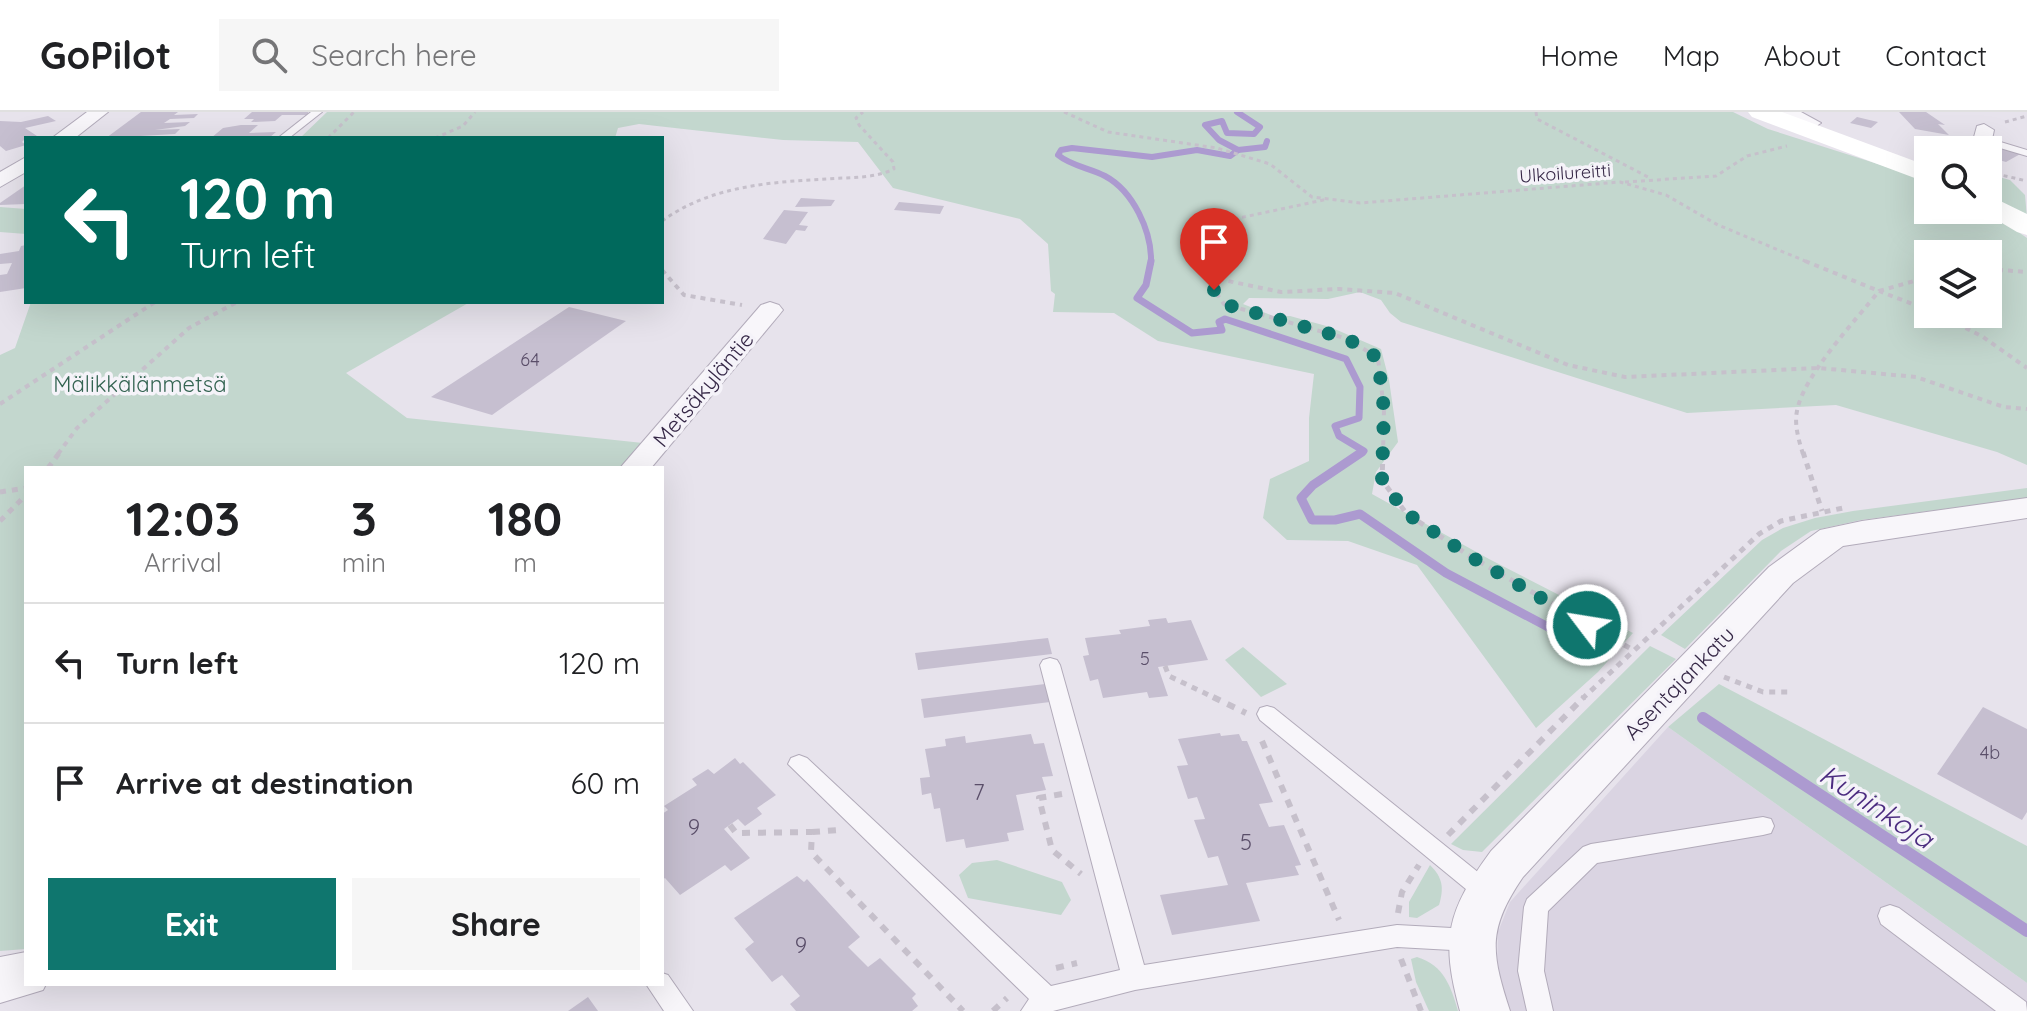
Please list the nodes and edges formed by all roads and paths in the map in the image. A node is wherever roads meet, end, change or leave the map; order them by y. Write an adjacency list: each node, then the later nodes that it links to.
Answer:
1 (99, 112): 10 (street)
2 (317, 112): 11 (lane)
3 (354, 112): 12 (path)
4 (475, 112): 13 (path)
5 (863, 112): 26 (path)
6 (1064, 112): 24 (path, Ulkoilureitti)
7 (1536, 112): 20 (path)
8 (1760, 112): 9 (main road)
9 (1791, 127): 18 (main road); 20 (path)
10 (65, 136)
11 (286, 136)
12 (330, 136)
13 (440, 136)
14 (2002, 147): 15 (lane)
15 (2027, 154): 17 (lane)
16 (24, 164): 21 (street)
17 (2014, 164)
18 (1914, 168)
19 (2002, 176): 23 (path)
20 (1653, 179): 22 (path)
21 (0, 181)
22 (1620, 182): 24 (path, Ulkoilureitti); 33 (path, Ulkoilureitti)
23 (2026, 182)
24 (1328, 199): 31 (path)
25 (2002, 211): 27 (main road)
26 (664, 220)
27 (2027, 226)
28 (2002, 270): 30 (path)
29 (664, 272): 37 (path)
30 (2027, 272)
31 (1204, 276): 39 (path); 51 (path)
32 (1914, 281): 33 (path)
33 (1879, 291): 36 (path, Ulkoilureitti); 39 (path)
34 (152, 304): 41 (path)
35 (233, 304): 43 (path)
36 (1914, 305)
37 (770, 310): 44 (street, Metsäkyläntie)
38 (1966, 328): 40 (path)
39 (1819, 368): 42 (path); 49 (path)
40 (2027, 368)
41 (0, 404)
42 (2027, 409)
43 (49, 466)
44 (637, 466)
45 (24, 488): 46 (path)
46 (0, 492)
47 (24, 497): 50 (path)
48 (2027, 508): 61 (street, Asentajankatu)
49 (1822, 511)
50 (0, 521)
51 (1633, 650)
52 (1050, 665): 58 (lane)
53 (1165, 666): 56 (path)
54 (1719, 675): 55 (path)
55 (1792, 692)
56 (1259, 715): 61 (lane); 64 (path)
57 (799, 764): 70 (lane)
58 (1085, 791): 62 (lane); 62 (path)
59 (730, 825): 72 (path)
60 (1763, 826): 74 (lane)
61 (1486, 892): 65 (street, Asentajankatu)
62 (1115, 903): 67 (lane)
63 (1890, 916): 75 (lane)
64 (1339, 920)
65 (1470, 940): 67 (lane); 73 (street, Asentajankatu)
66 (24, 974): 68 (street)
67 (1135, 978): 70 (lane)
68 (0, 980)
69 (661, 986): 71 (lane)
70 (1040, 1005)
71 (680, 1011)
72 (963, 1011)
73 (1485, 1011)
74 (1540, 1011)
75 (2017, 1011)

